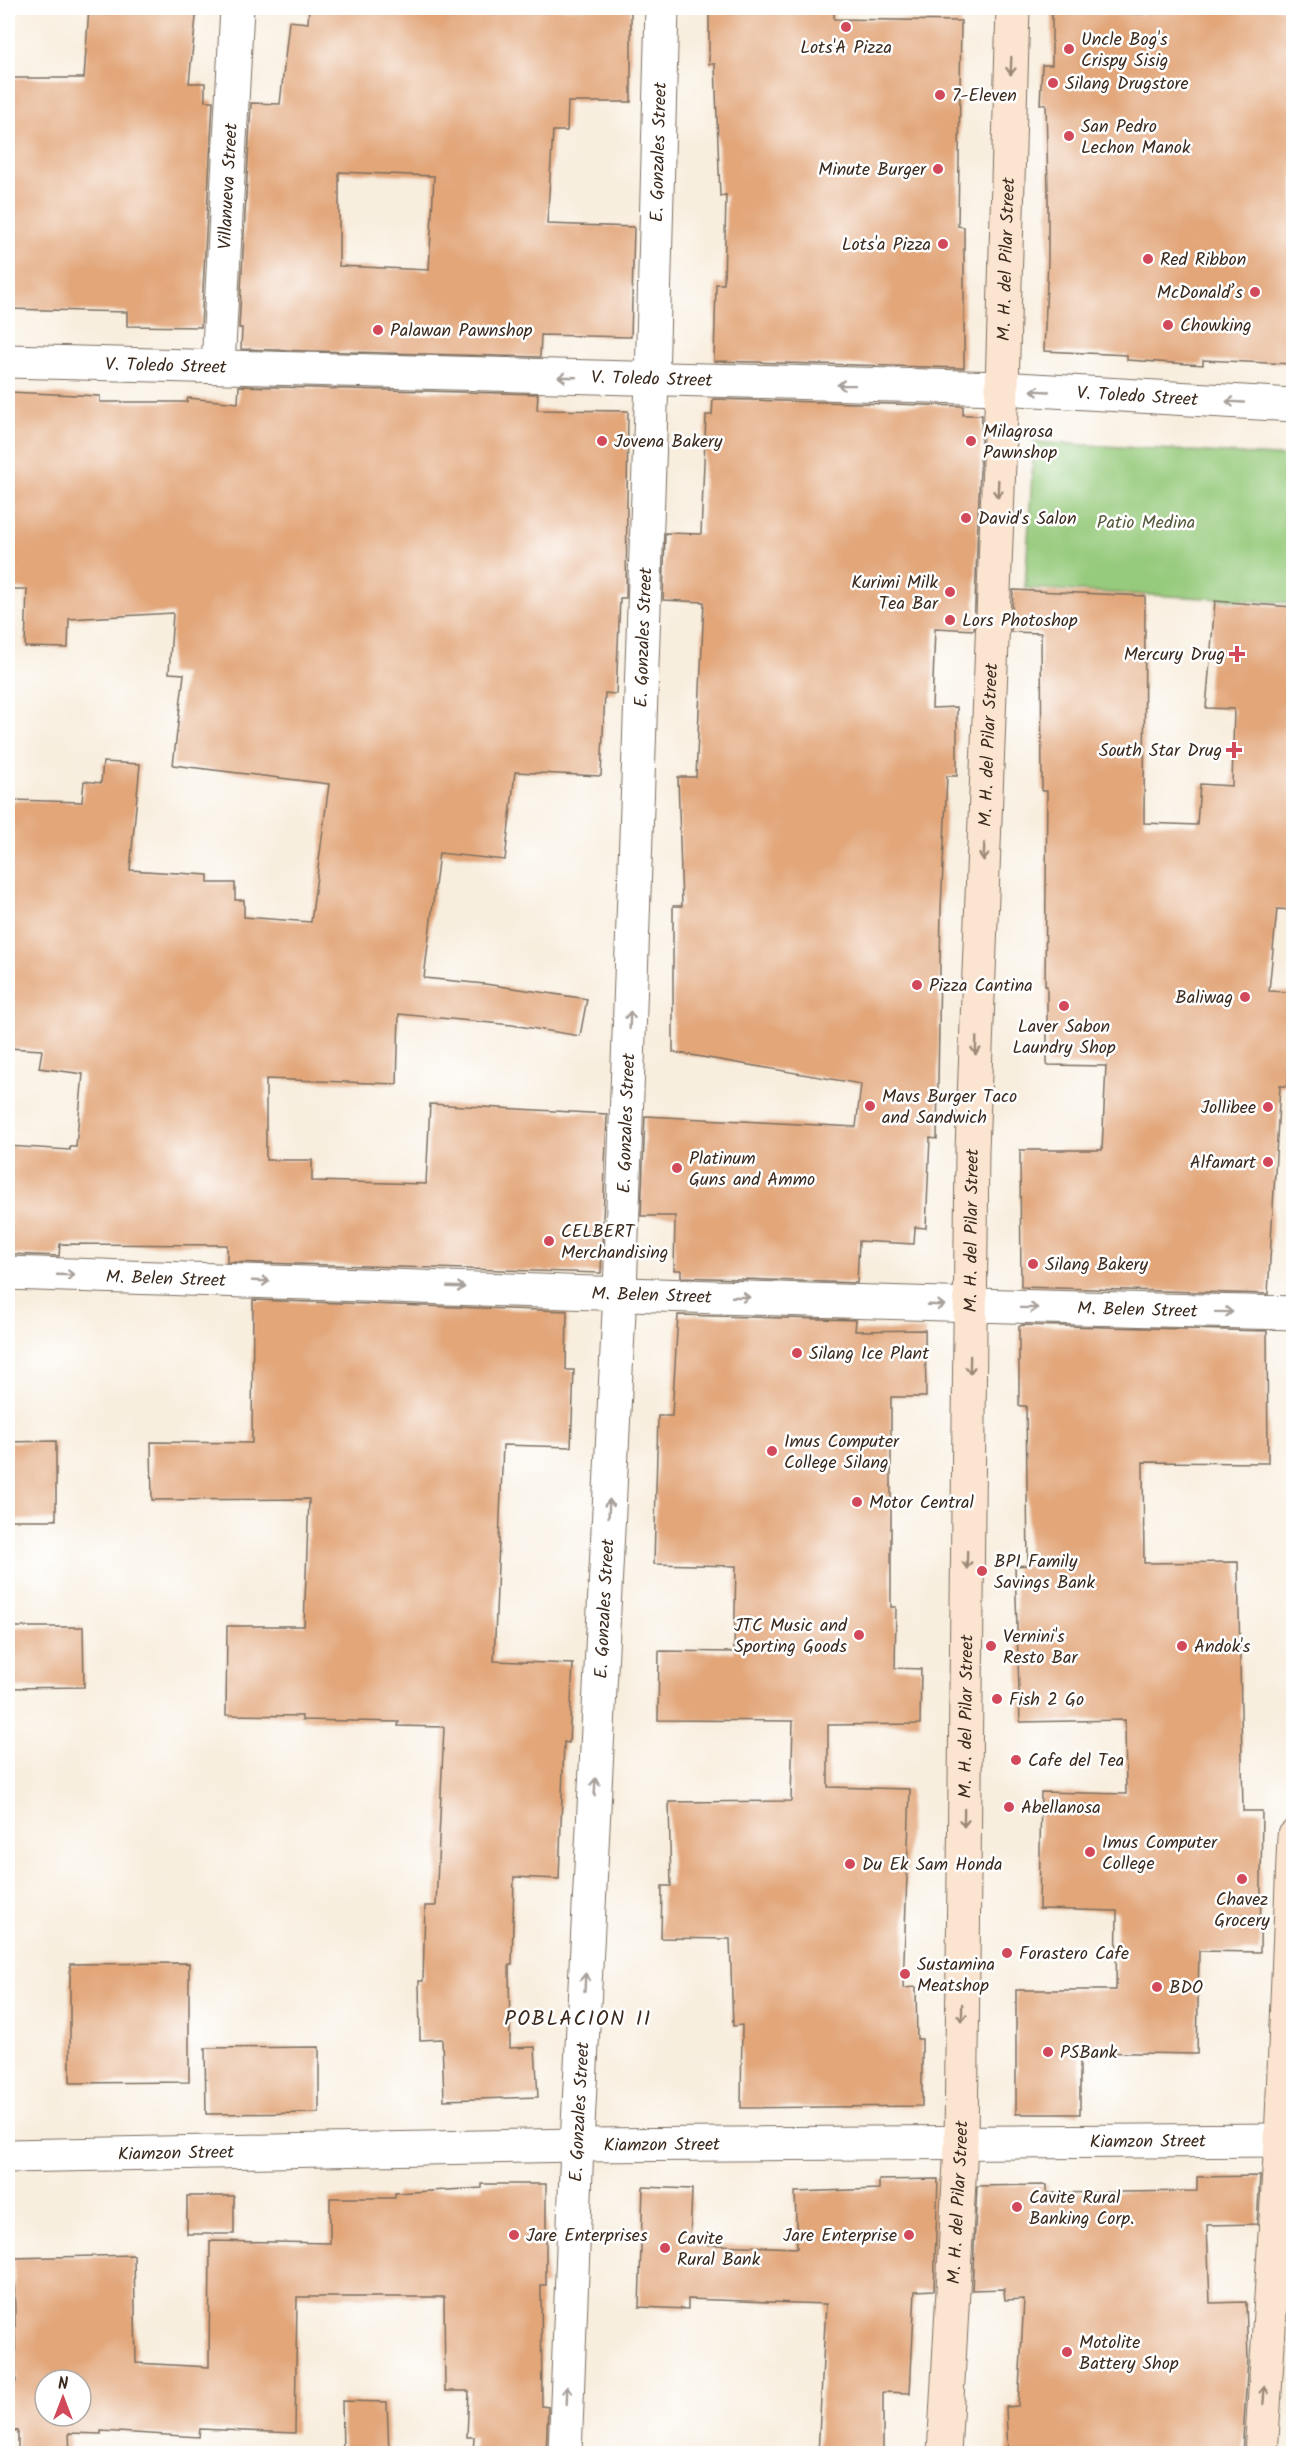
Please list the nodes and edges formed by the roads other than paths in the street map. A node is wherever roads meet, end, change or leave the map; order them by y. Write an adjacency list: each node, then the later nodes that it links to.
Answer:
1 (237, 8): 5 (street, Villanueva Street)
2 (662, 8): 6 (street, E. Gonzales Street)
3 (1013, 8): 7 (main road, M. H. del Pilar Street, one-way to 7)
4 (8, 361): 5 (street, V. Toledo Street)
5 (218, 366): 6 (street, V. Toledo Street, one-way to 5)
6 (652, 380): 7 (street, V. Toledo Street, one-way to 6); 10 (street, E. Gonzales Street, one-way to 6)
7 (1002, 388): 8 (street, V. Toledo Street, one-way to 7); 11 (main road, M. H. del Pilar Street, one-way to 11)
8 (1293, 405)
9 (8, 1274): 10 (street, M. Belen Street, one-way to 10)
10 (620, 1292): 11 (street, M. Belen Street, one-way to 11); 16 (street, E. Gonzales Street, one-way to 10)
11 (971, 1307): 12 (street, M. Belen Street, one-way to 12); 15 (main road, M. H. del Pilar Street, one-way to 15)
12 (1293, 1313)
13 (1293, 1837): 14 (main road)
14 (1287, 2140): 15 (street, Kiamzon Street); 20 (main road, one-way to 14)
15 (961, 2144): 16 (street, Kiamzon Street); 19 (main road, M. H. del Pilar Street)
16 (577, 2145): 17 (street, Kiamzon Street); 18 (street, E. Gonzales Street, one-way to 16)
17 (8, 2156)
18 (565, 2454)
19 (944, 2454)
20 (1261, 2454)

